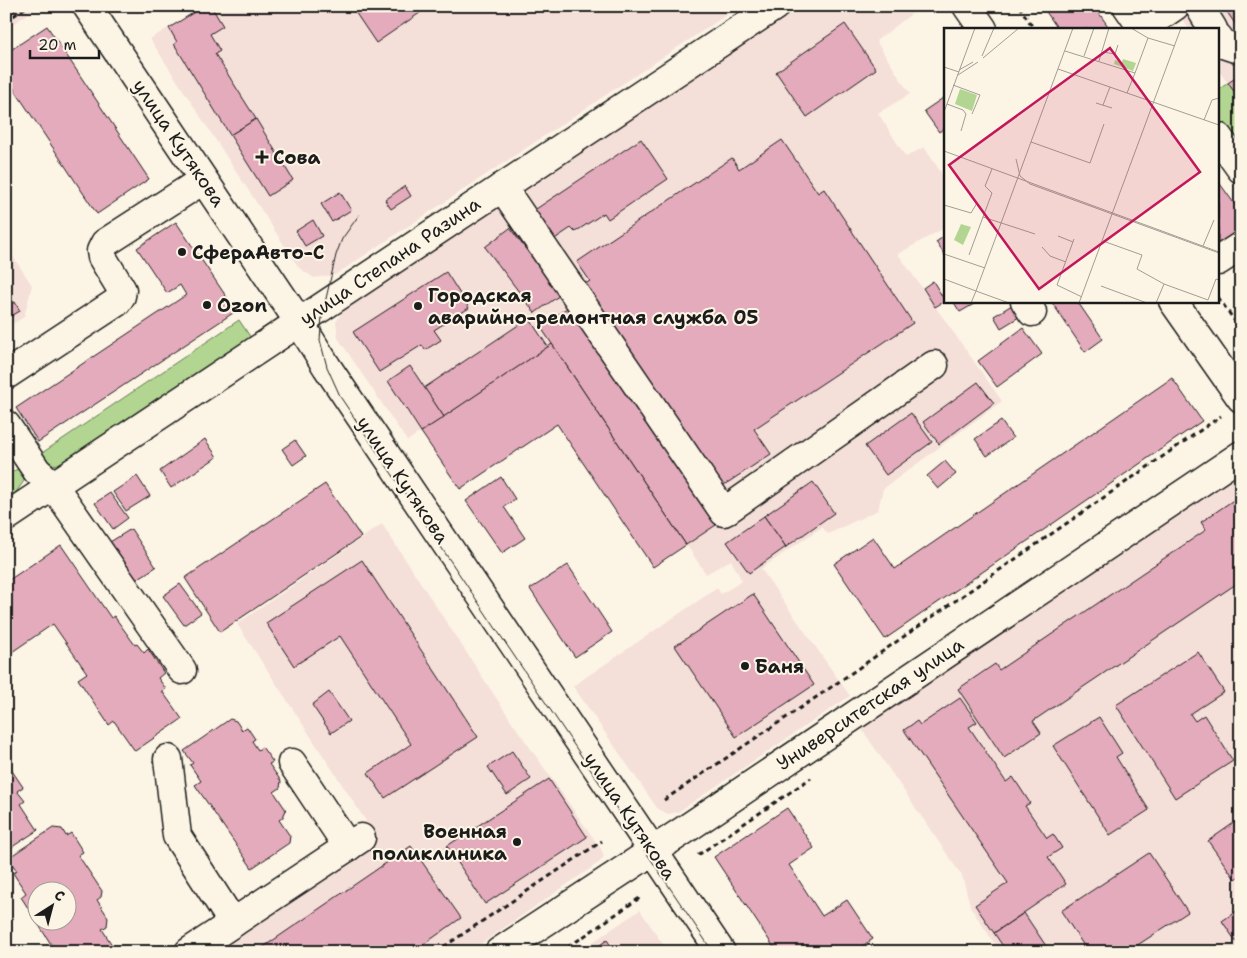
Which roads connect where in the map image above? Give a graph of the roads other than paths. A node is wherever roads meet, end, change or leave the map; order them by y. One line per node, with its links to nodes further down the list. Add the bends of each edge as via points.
1 (87, 6): 14 (street, улица Кутякова)
2 (775, 6): 15 (street, улица Степана Разина)
3 (967, 6): 7 (street)
4 (1127, 6): 8 (street)
5 (1175, 6): 8 (street)
6 (1199, 6): 9 (street)
7 (982, 28)
8 (1143, 28)
9 (1212, 28)
10 (1220, 40): 11 (street)
11 (1241, 50)
12 (1220, 140): 13 (street)
13 (1241, 169)
14 (204, 180): 19 (street, улица Кутякова); 21 (street, via 105,243 102,257 122,290 117,302)
15 (502, 187): 19 (street, улица Степана Разина); 20 (street, via 724,512)
16 (1241, 246): 17 (street)
17 (1220, 260)
18 (1174, 302): 22 (street)
19 (300, 322): 25 (street, улица Степана Разина); 30 (street, улица Кутякова, via 327,367)
20 (934, 365)
21 (6, 375)
22 (1241, 398)
23 (6, 425): 25 (street, via 37,471)
24 (1241, 455): 30 (street, Университетская улица)
25 (54, 485): 26 (street, улица Степана Разина); 27 (street)
26 (6, 517)
27 (182, 670)
28 (168, 759): 31 (street, via 176,836)
29 (292, 763): 31 (street, via 354,843)
30 (653, 850): 32 (street, Университетская улица); 34 (street, улица Кутякова)
31 (233, 923): 33 (street)
32 (501, 951)
33 (189, 952)
34 (722, 952)

